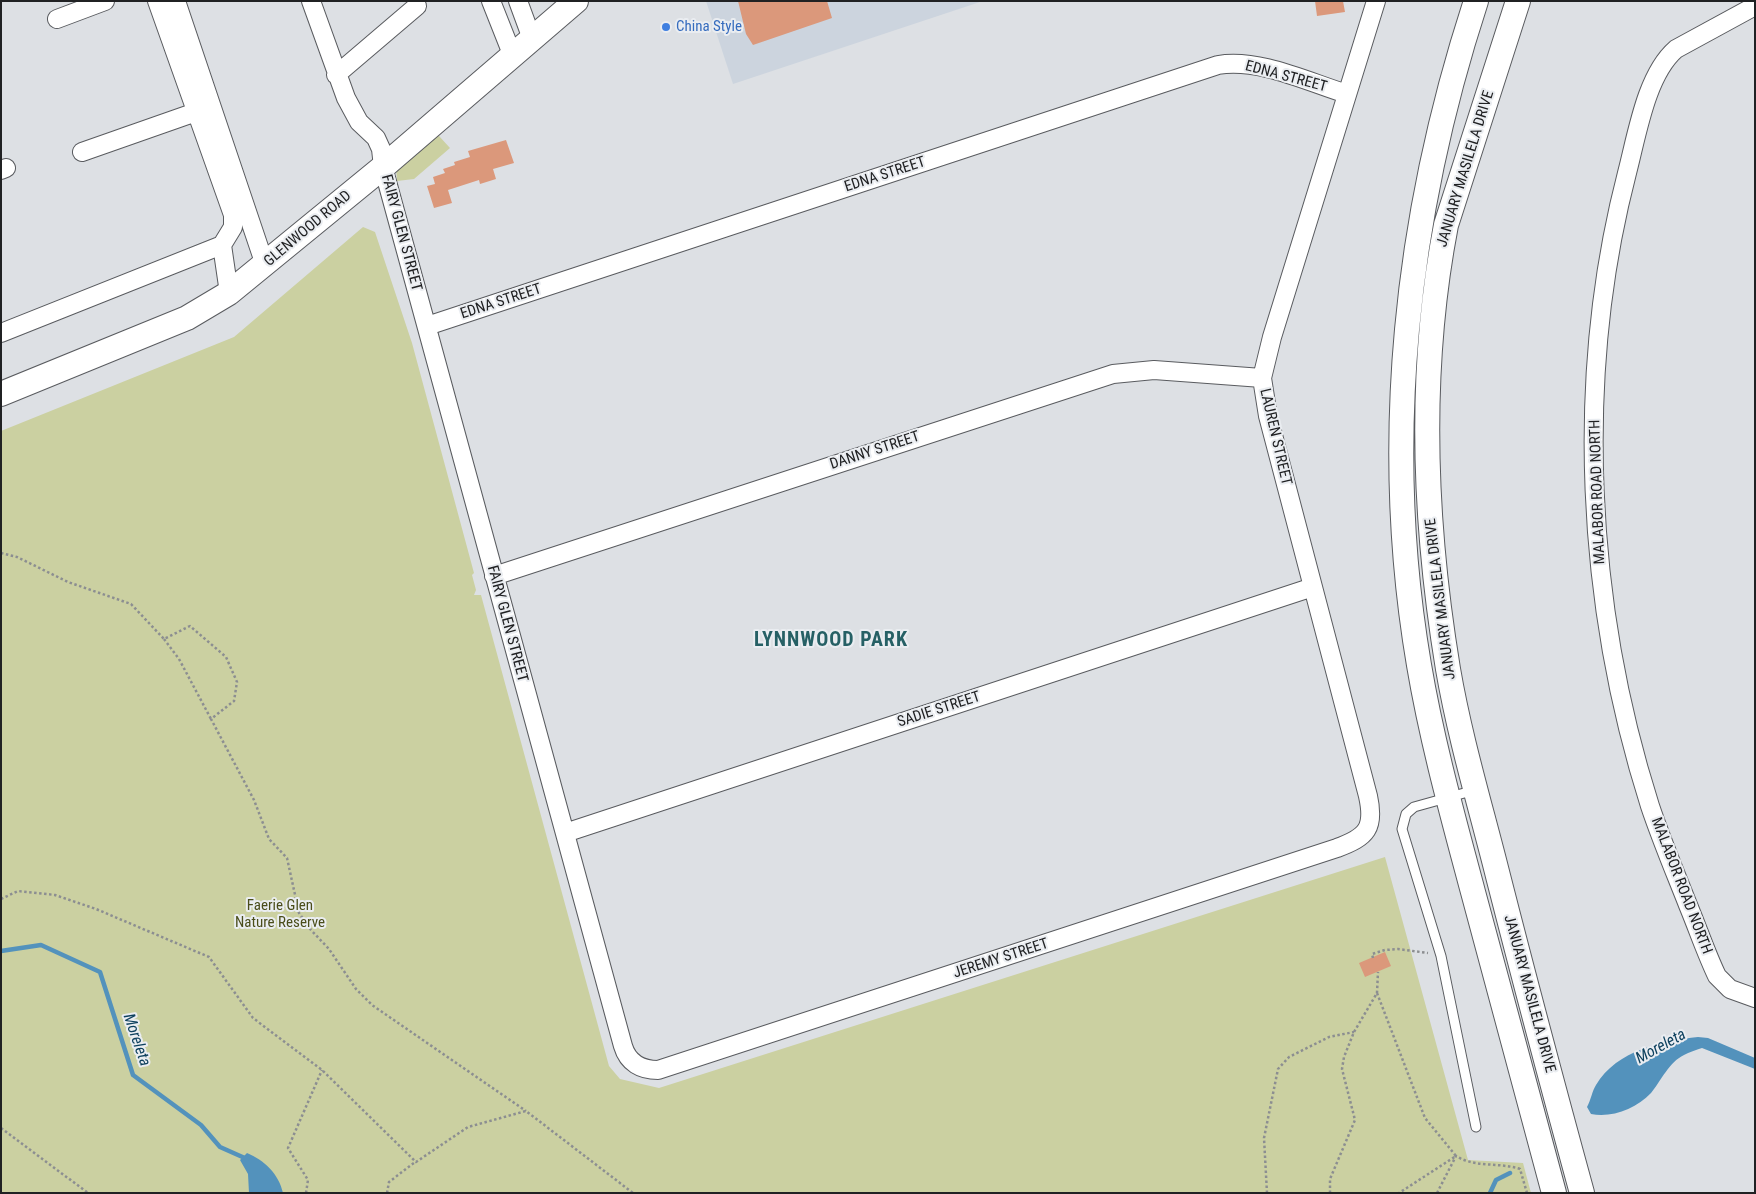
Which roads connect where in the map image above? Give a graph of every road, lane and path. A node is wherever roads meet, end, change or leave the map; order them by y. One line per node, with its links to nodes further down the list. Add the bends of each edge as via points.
1 (106, 1): 13 (street)
2 (157, 1): 18 (street)
3 (176, 1): 22 (street)
4 (491, 1): 15 (street)
5 (518, 1): 14 (street)
6 (576, 1): 14 (main road, GLENWOOD ROAD)
7 (1376, 1): 17 (street, LAUREN STREET)
8 (1476, 1): 34 (main road, JANUARY MASILELA DRIVE, via 1444,108 1424,196 1409,296 1402,391 1402,492 1410,601 1424,696)
9 (1518, 1): 33 (main road, JANUARY MASILELA DRIVE, via 1446,225 1430,347 1429,490 1439,606 1453,696)
10 (317, 4): 16 (street, FAIRY GLEN STREET)
11 (418, 6): 16 (street)
12 (1755, 6): 42 (street, MALABOR ROAD NORTH, via 1676,49 1655,78 1614,230 1601,326 1594,428 1598,536 1606,607 1628,724 1644,784 1717,976 1730,989)
13 (57, 19)
14 (532, 38): 15 (main road, GLENWOOD ROAD)
15 (512, 54): 20 (main road, GLENWOOD ROAD)
16 (336, 75): 20 (street, FAIRY GLEN STREET, via 359,122 376,138)
17 (1347, 94): 24 (street, EDNA STREET, via 1255,65 1218,65); 26 (street, LAUREN STREET)
18 (196, 112): 19 (street); 21 (street, via 233,215 233,227)
19 (82, 152)
20 (383, 167): 22 (main road, GLENWOOD ROAD); 24 (street, FAIRY GLEN STREET)
21 (222, 245): 23 (street); 25 (street)
22 (265, 264): 23 (main road, GLENWOOD ROAD)
23 (230, 293): 27 (main road, GLENWOOD ROAD, via 187,318)
24 (426, 326): 29 (street, FAIRY GLEN STREET)
25 (1, 334)
26 (1262, 378): 29 (street, DANNY STREET, via 1154,370 1113,374); 30 (street, LAUREN STREET, via 1268,416)
27 (2, 393)
28 (1, 552): 31 (path, via 68,582 132,604)
29 (494, 576): 35 (street, FAIRY GLEN STREET)
30 (1313, 587): 35 (street, SADIE STREET); 36 (street, LAUREN STREET, via 1370,806 1369,826 1364,835)
31 (164, 639): 32 (path, via 179,659); 32 (path, via 190,626 226,657 237,682 234,701)
32 (211, 719): 46 (path, via 254,800 269,839 287,858 299,913 356,989 417,1038)
33 (1475, 790): 34 (lane); 61 (main road, JANUARY MASILELA DRIVE)
34 (1448, 798): 38 (lane, via 1414,807 1406,814 1402,829); 60 (main road, JANUARY MASILELA DRIVE)
35 (564, 833): 45 (street, FAIRY GLEN STREET, via 623,1046 631,1061)
36 (1354, 842): 45 (street, JEREMY STREET, via 677,1065)
37 (1, 899): 44 (path, via 18,891 55,895 96,909 209,958 253,1018)
38 (1441, 956): 39 (path, via 1398,949 1372,954); 47 (lane)
39 (1373, 958)
40 (1378, 972): 41 (path)
41 (1377, 993): 43 (path); 49 (path, via 1424,1118)
42 (1755, 998)
43 (1354, 1032): 55 (path, via 1329,1037 1290,1057 1278,1069 1264,1138); 56 (path, via 1342,1069 1355,1120 1330,1179)
44 (322, 1070): 50 (path); 52 (path, via 288,1148 308,1180)
45 (647, 1070)
46 (526, 1111): 50 (path, via 468,1128); 54 (path)
47 (1476, 1127)
48 (1, 1128): 51 (path)
49 (1456, 1156): 57 (path); 58 (path); 59 (path, via 1466,1162 1520,1169)
50 (416, 1162): 53 (path, via 389,1182)
51 (88, 1193)
52 (306, 1193)
53 (387, 1193)
54 (633, 1193)
55 (1268, 1193)
56 (1330, 1193)
57 (1399, 1193)
58 (1437, 1193)
59 (1527, 1193)
60 (1554, 1193)
61 (1582, 1193)

